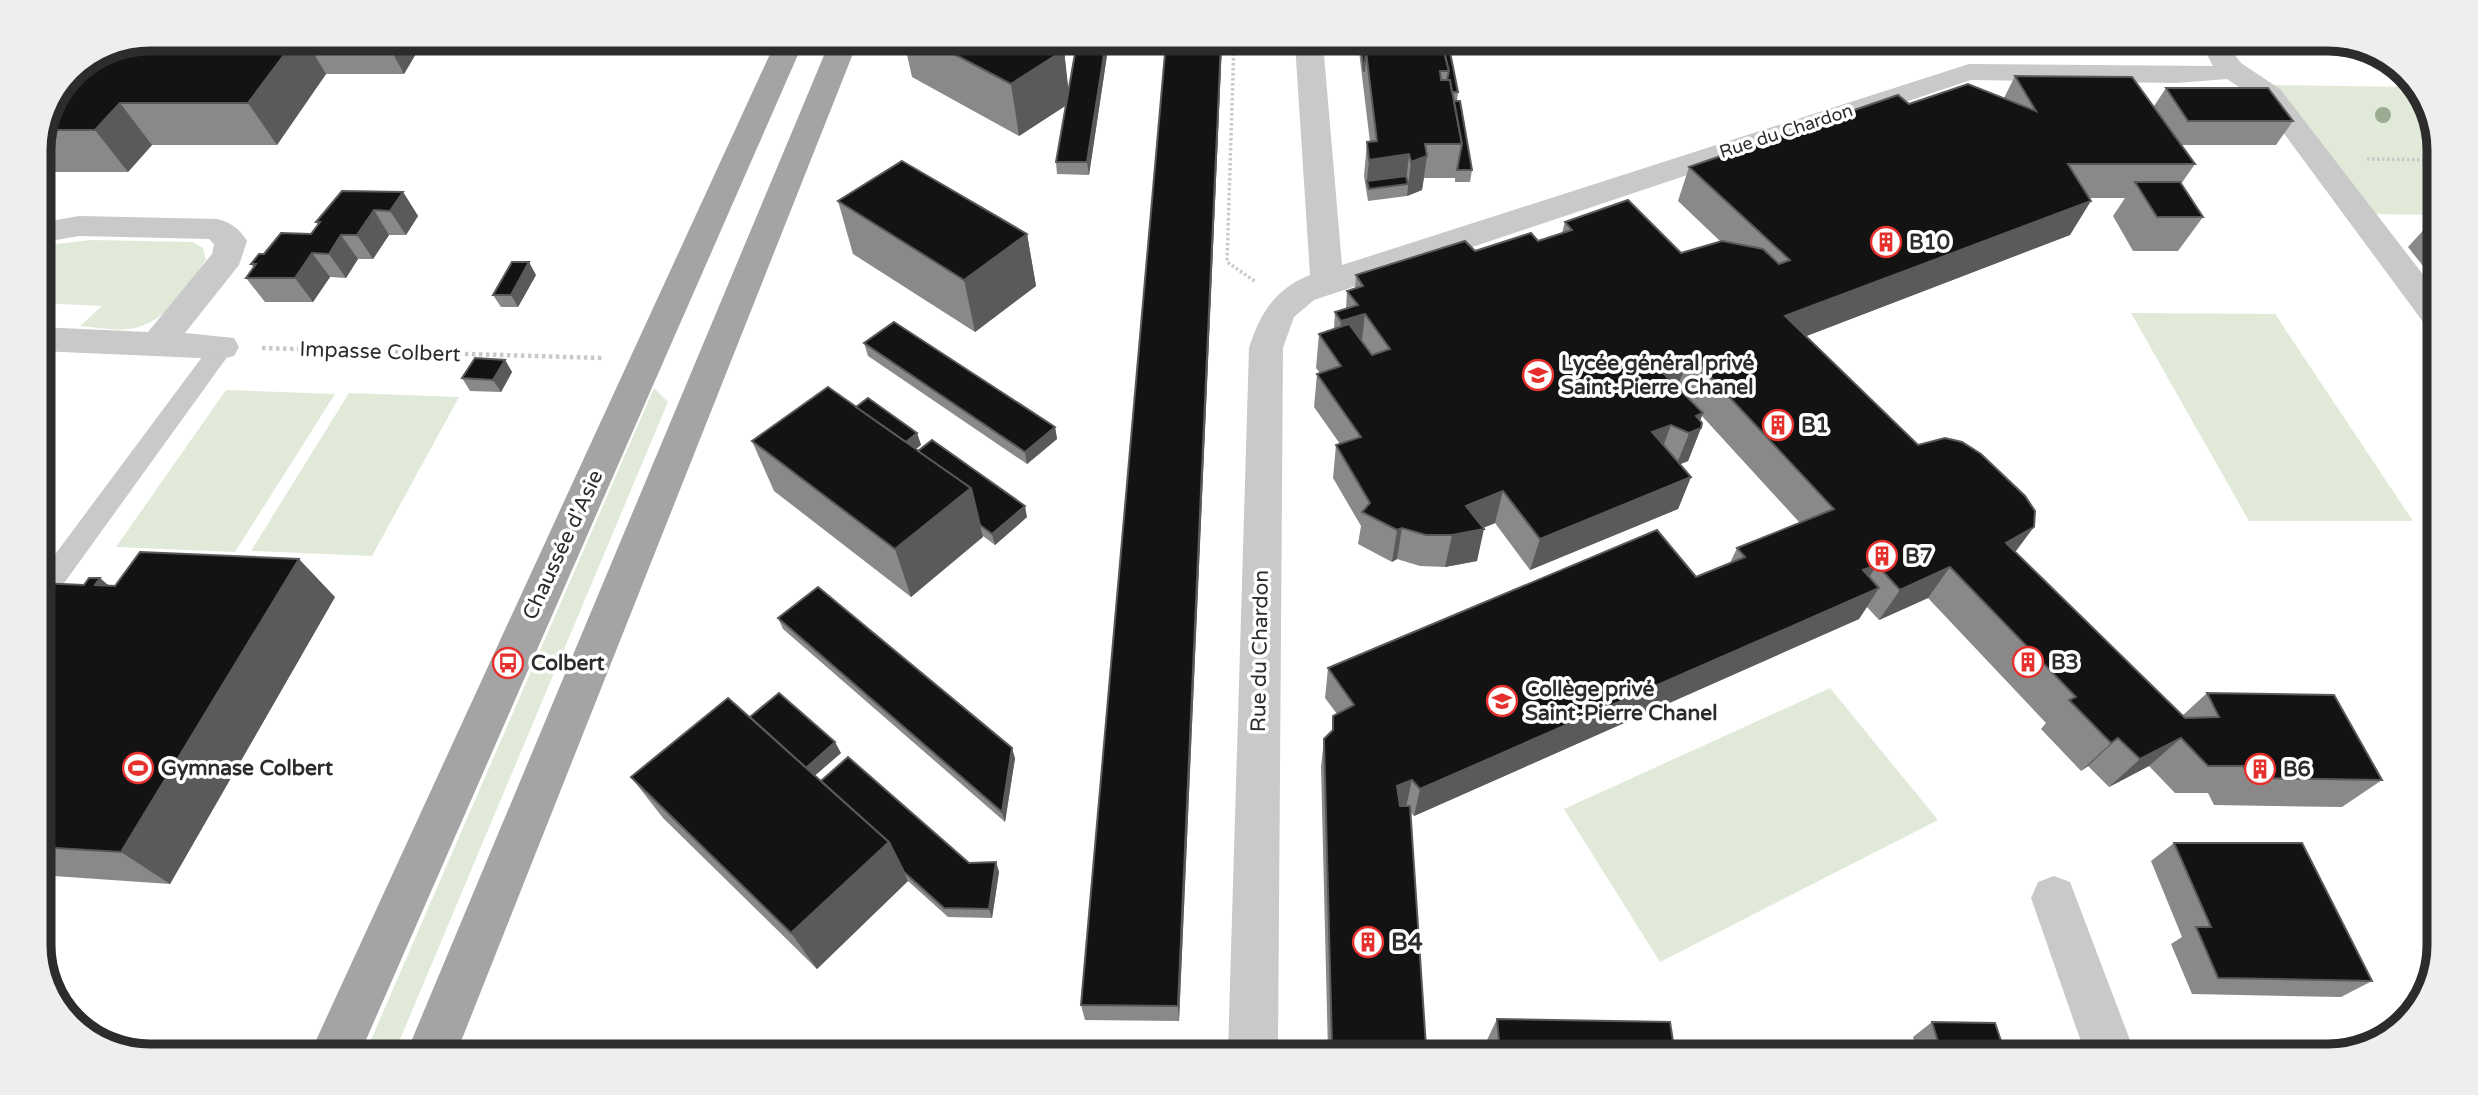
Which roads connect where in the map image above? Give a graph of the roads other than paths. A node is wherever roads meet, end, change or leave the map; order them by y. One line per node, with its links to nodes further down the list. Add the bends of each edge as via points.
1 (786, 51): 13 (main road, Chaussée d'Asie)
2 (840, 51): 14 (main road)
3 (1310, 51): 6 (street)
4 (2223, 58): 6 (street, Rue du Chardon, via 2215,74 1969,72); 7 (street, via 2270,95)
5 (51, 231): 9 (street, via 79,226 216,229 231,241 228,257)
6 (1327, 281): 15 (street, Rue du Chardon, via 1285,302 1266,348)
7 (2427, 303)
8 (51, 340): 9 (street)
9 (157, 344): 10 (street)
10 (222, 347): 11 (lane)
11 (51, 580)
12 (2054, 898): 16 (street)
13 (339, 1044)
14 (435, 1044)
15 (1253, 1044)
16 (2107, 1044)

